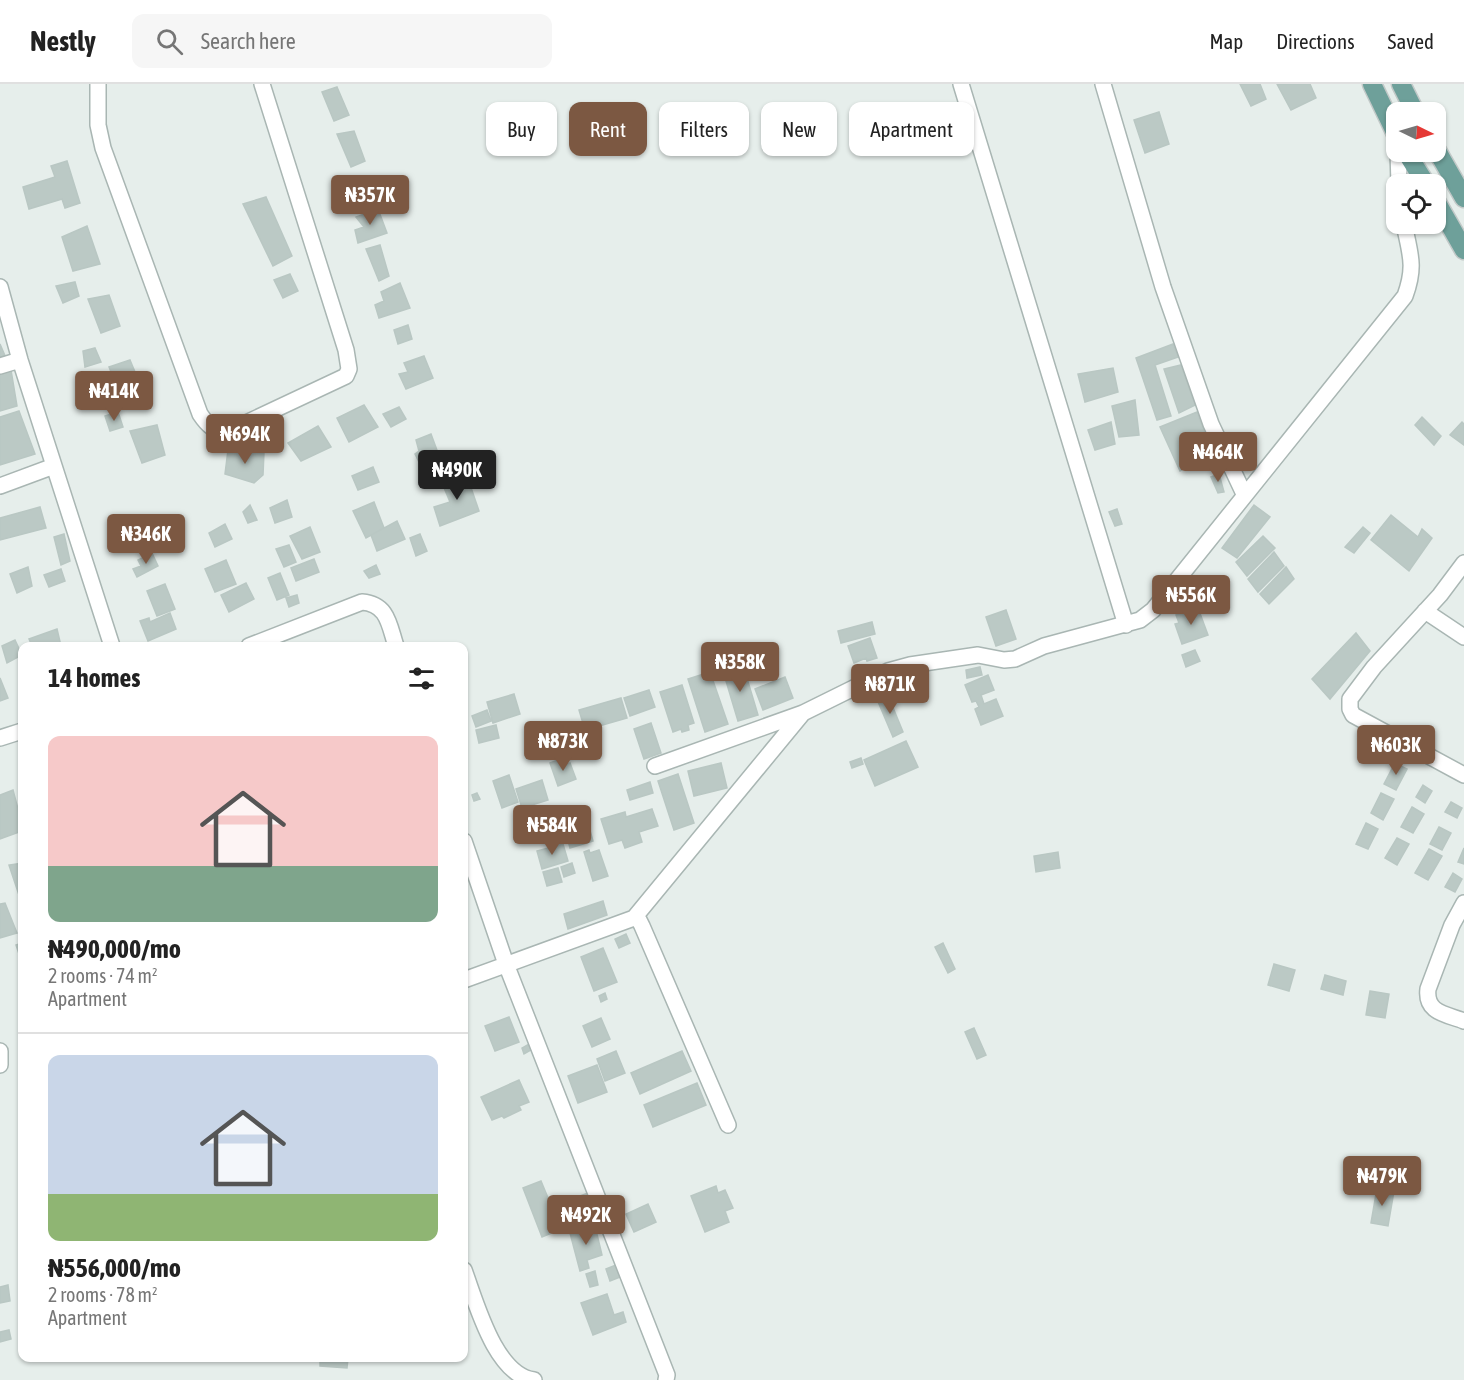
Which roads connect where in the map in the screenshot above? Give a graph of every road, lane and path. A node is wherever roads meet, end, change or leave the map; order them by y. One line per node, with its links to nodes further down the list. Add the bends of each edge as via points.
1 (98, 84): 2 (street, via 98,125 103,148 200,414 207,426 227,432 346,376 349,369)
2 (262, 84)
3 (961, 84): 22 (street)
4 (1103, 84): 19 (street, via 1162,287 1211,424)
5 (1372, 84): 8 (main road)
6 (1401, 84): 7 (main road)
7 (1410, 102)
8 (1386, 113)
9 (1443, 162): 10 (main road)
10 (1464, 198)
11 (1446, 218): 13 (main road)
12 (1406, 234): 19 (street, via 1413,263 1405,296)
13 (1464, 250)
14 (0, 287): 15 (street)
15 (20, 360): 16 (street); 17 (street)
16 (0, 366)
17 (54, 466): 18 (street); 24 (street)
18 (0, 486)
19 (1244, 495): 22 (street, via 1153,610)
20 (1464, 562): 21 (street)
21 (1425, 611): 23 (street); 31 (street, via 1350,699 1350,708 1353,715)
22 (1126, 625): 27 (street, via 1044,646 1015,659 978,656 910,665 888,671)
23 (1464, 637)
24 (111, 642)
25 (259, 642): 26 (street, via 362,602 374,603 384,611)
26 (395, 642)
27 (803, 713): 30 (street); 34 (street)
28 (18, 731): 29 (street)
29 (0, 738)
30 (655, 766)
31 (1464, 775)
32 (468, 854): 35 (street)
33 (1464, 903): 37 (street, via 1452,925 1427,999 1433,1009)
34 (634, 918): 35 (street); 40 (street, via 642,926)
35 (506, 964): 36 (street); 43 (street)
36 (468, 978)
37 (1464, 1021)
38 (0, 1051): 39 (street)
39 (0, 1065)
40 (728, 1125)
41 (468, 1280): 42 (street, via 496,1351 509,1367)
42 (534, 1380)
43 (666, 1380)

